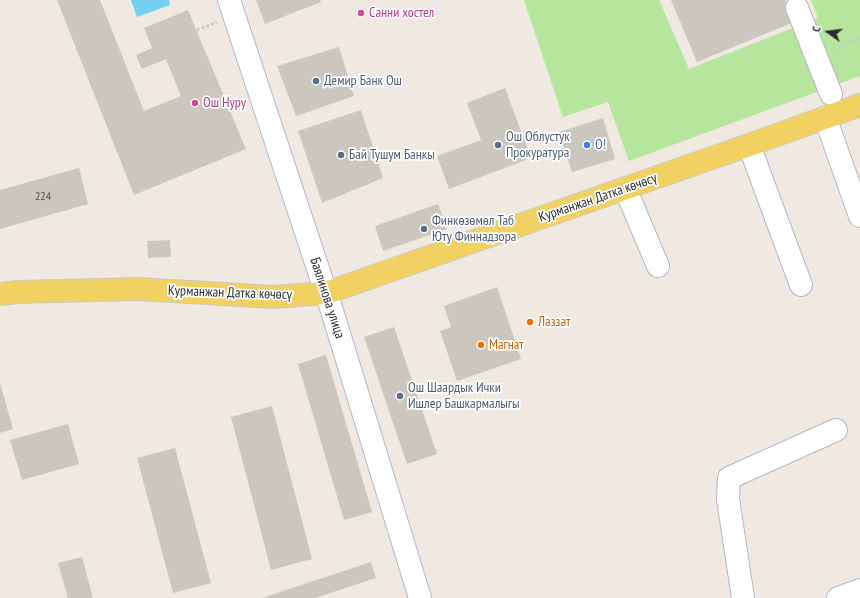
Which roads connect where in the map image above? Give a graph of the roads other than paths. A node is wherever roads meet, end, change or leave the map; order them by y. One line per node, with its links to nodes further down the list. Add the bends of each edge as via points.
1 (229, 0): 11 (street, Баялинова улица)
2 (797, 8): 3 (street)
3 (831, 94)
4 (860, 105): 5 (main road, Курманжан Датка көчөсү)
5 (825, 117): 6 (main road, Курманжан Датка көчөсү); 8 (street)
6 (749, 145): 7 (main road, Курманжан Датка көчөсү); 10 (street)
7 (624, 188): 9 (street); 11 (main road, Курманжан Датка көчөсү)
8 (860, 216)
9 (658, 266)
10 (801, 285)
11 (326, 293): 12 (main road, Курманжан Датка көчөсү, via 273,297 139,289); 15 (street, Баялинова улица)
12 (0, 294)
13 (836, 430): 16 (street, via 729,478 728,499)
14 (860, 590): 17 (street)
15 (420, 598)
16 (743, 598)
17 (838, 598)

